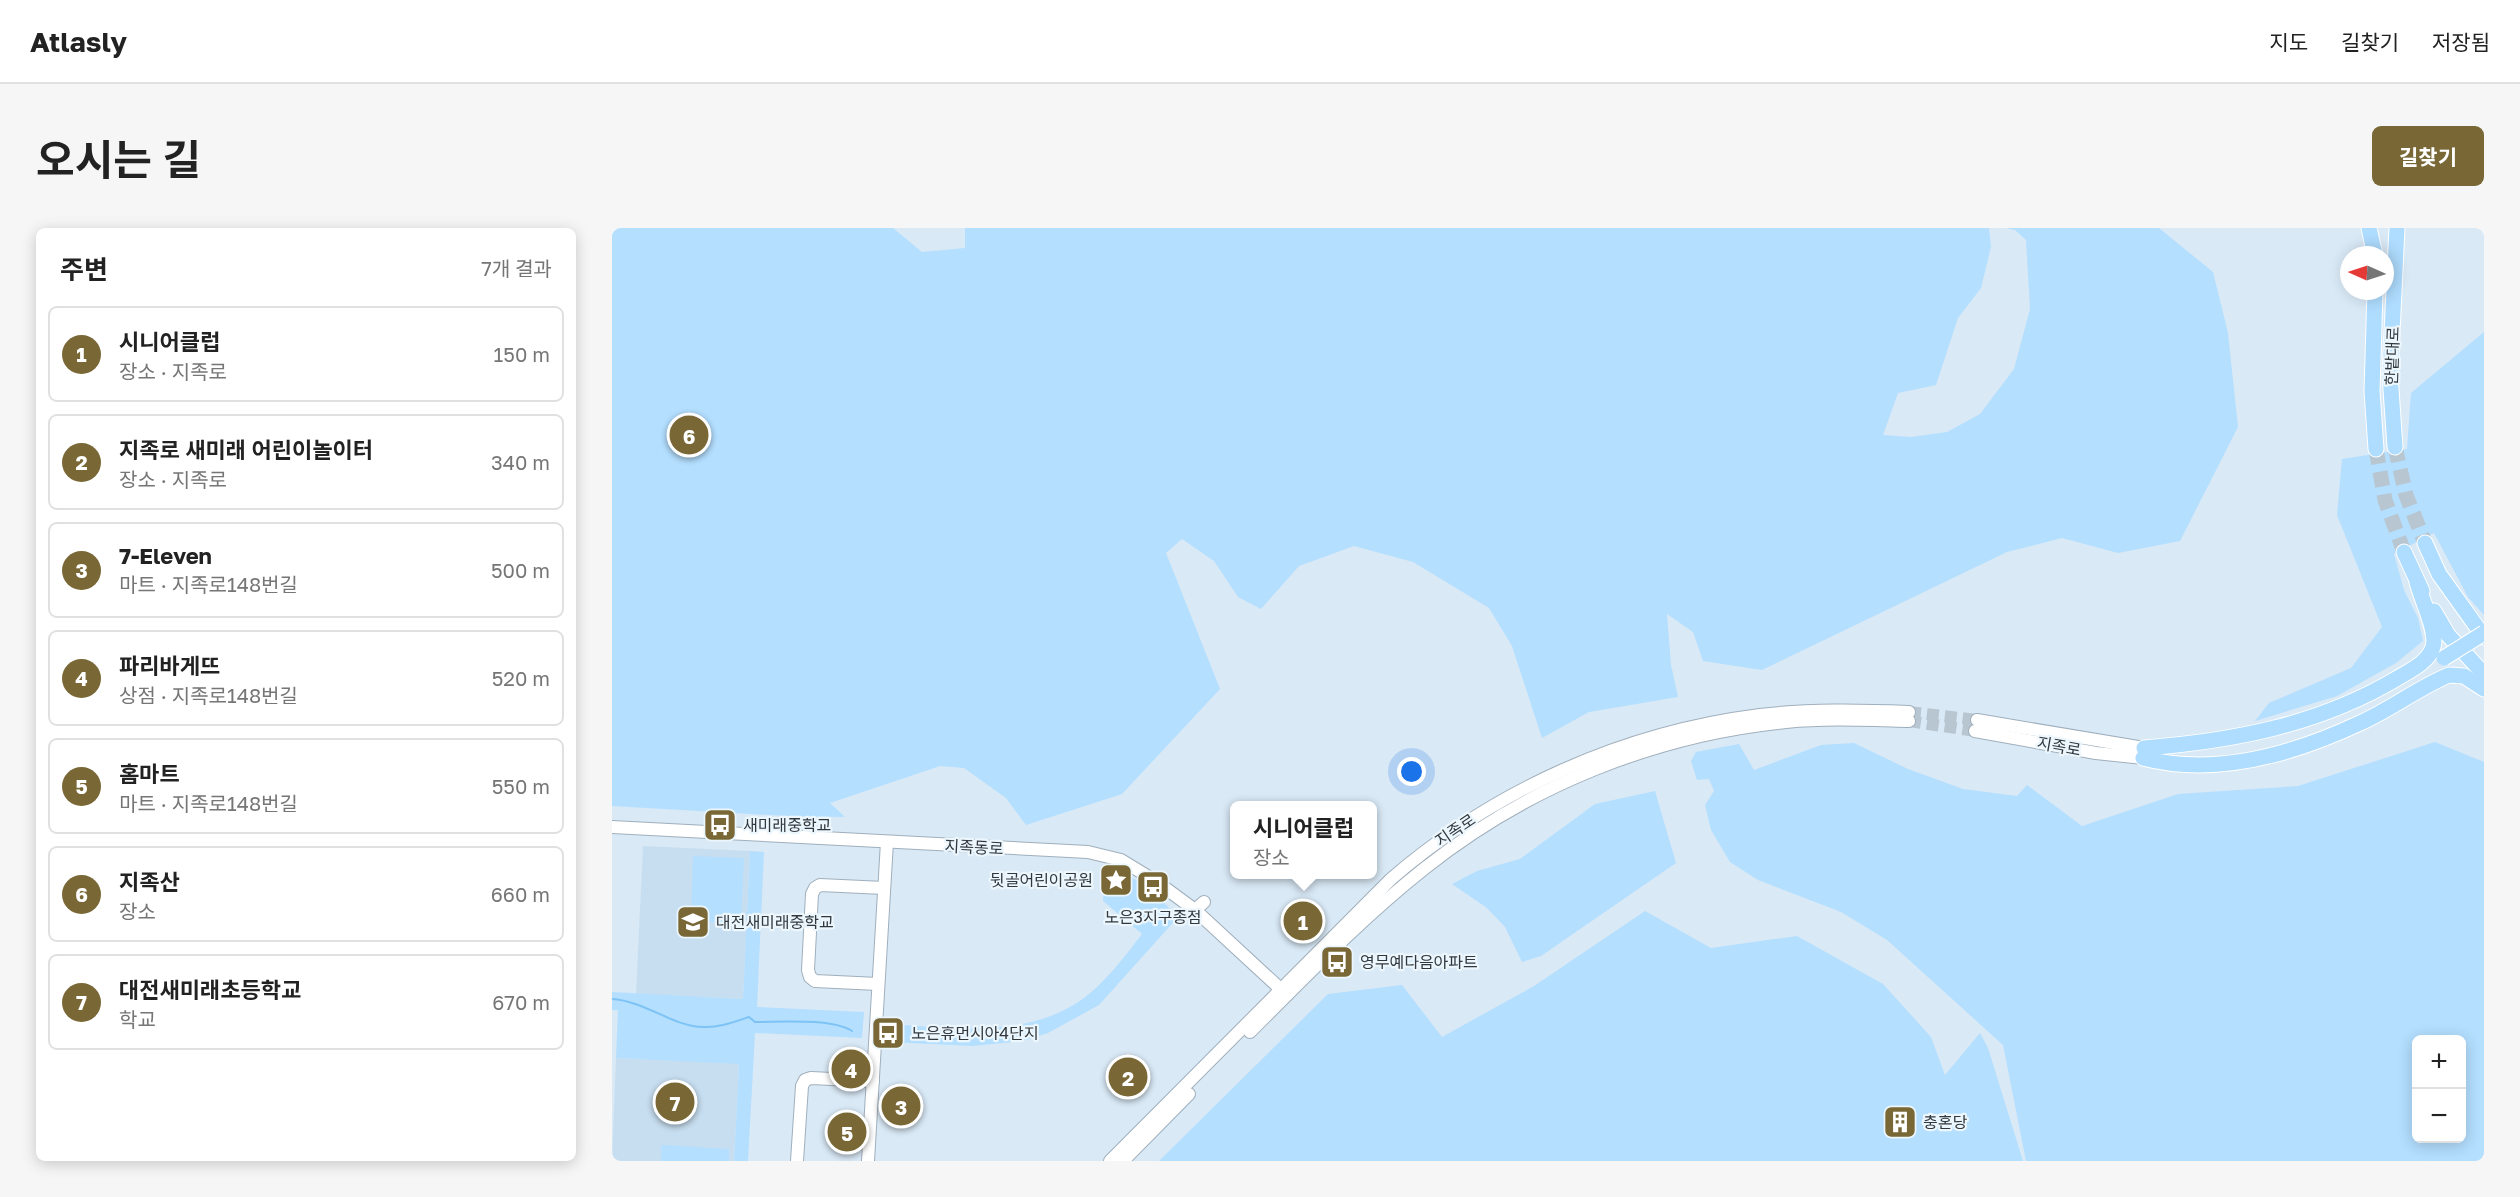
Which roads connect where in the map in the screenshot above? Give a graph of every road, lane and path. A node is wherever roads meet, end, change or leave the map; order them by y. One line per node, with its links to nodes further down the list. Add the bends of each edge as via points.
1 (2369, 228): 5 (main road)
2 (2378, 228): 6 (main road)
3 (2397, 228): 7 (main road, 한밭대로)
4 (2405, 228): 7 (main road)
5 (2373, 246)
6 (2376, 246)
7 (2395, 262): 9 (main road, 한밭대로, via 2390,375)
8 (2375, 300): 10 (main road, 한밭대로, via 2372,391)
9 (2395, 447)
10 (2376, 449)
11 (2425, 543): 14 (main road, via 2439,574)
12 (2404, 552): 13 (main road)
13 (2417, 582): 15 (main road, via 2448,636); 19 (main road, via 2434,644 2430,656 2416,667 2339,709 2290,725)
14 (2484, 637): 19 (main road, bridge, via 2341,716 2232,748)
15 (2484, 674)
16 (2484, 688): 19 (main road, via 2464,676 2449,675 2321,740 2228,764 2190,766)
17 (1909, 717): 24 (street, 지족로, via 1827,710 1731,719 1647,739 1564,770 1472,818 1420,854 1352,917)
18 (1976, 725): 19 (street, 지족로, via 2096,753)
19 (2144, 753)
20 (612, 827): 21 (street, 지족동로)
21 (887, 842): 22 (street); 24 (street, 지족동로, via 1088,852 1121,860 1200,906)
22 (884, 888): 23 (street); 23 (street, via 820,885 812,894 810,977 815,981)
23 (878, 984): 25 (street)
24 (1284, 992): 28 (street, 지족로); 29 (street, 지족로)
25 (873, 1081): 26 (street, via 805,1080); 27 (street)
26 (797, 1161)
27 (868, 1161)
28 (1110, 1161)
29 (1123, 1161)

